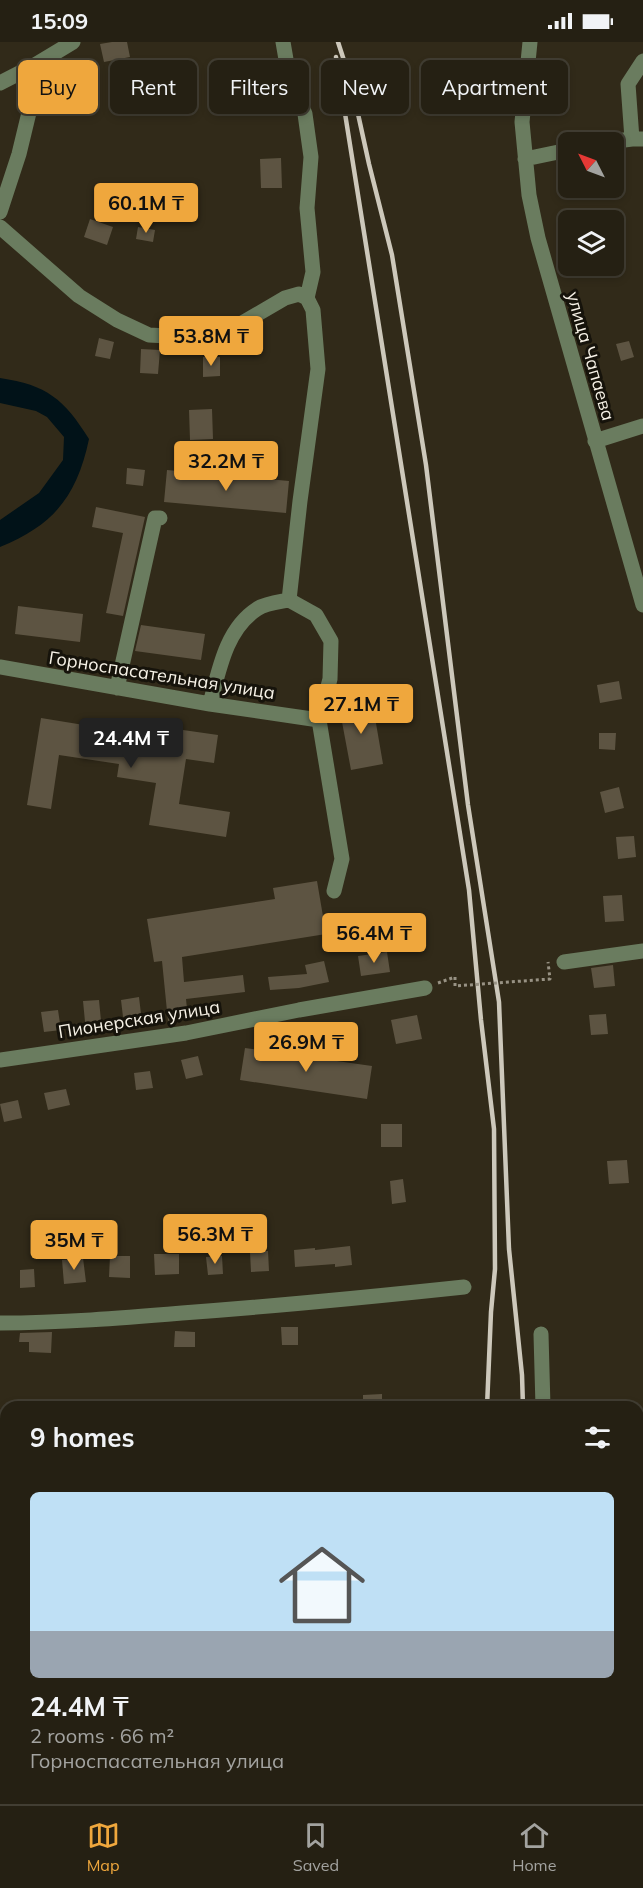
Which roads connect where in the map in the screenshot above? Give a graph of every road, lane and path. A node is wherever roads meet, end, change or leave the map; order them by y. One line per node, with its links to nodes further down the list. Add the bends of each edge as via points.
1 (73, 42): 4 (street)
2 (283, 42): 14 (street, via 288,71 305,114 311,157 307,208 313,272)
3 (530, 42): 11 (street, улица Чапаева, via 522,122)
4 (43, 60)
5 (643, 61): 9 (street, via 628,84)
6 (18, 74): 7 (street)
7 (0, 83)
8 (29, 114): 12 (street)
9 (637, 139)
10 (558, 152): 11 (street)
11 (525, 159): 16 (street, улица Чапаева, via 538,238)
12 (0, 212)
13 (0, 227): 14 (street, via 79,296 149,335 215,335 285,298 299,294)
14 (307, 298): 18 (street, via 313,310 318,369)
15 (643, 426): 16 (street)
16 (595, 441): 19 (street, улица Чапаева)
17 (160, 518): 21 (street, via 155,518)
18 (289, 600): 22 (street, via 259,607 239,624 221,659); 23 (street, via 316,615 331,641 330,679)
19 (643, 605)
20 (0, 667): 21 (street, Горноспасательная улица)
21 (117, 688): 22 (street, Горноспасательная улица)
22 (210, 704): 23 (street, Горноспасательная улица)
23 (319, 720): 24 (street, via 342,859)
24 (334, 891)
25 (643, 951): 26 (street)
26 (556, 962): 27 (path, bridge, via 550,979 455,986)
27 (454, 977)
28 (425, 988): 29 (street, Пионерская улица, via 186,1033)
29 (0, 1060)
30 (464, 1287): 31 (street, via 318,1303)
31 (0, 1323)
32 (541, 1334): 33 (street)
33 (543, 1401)

